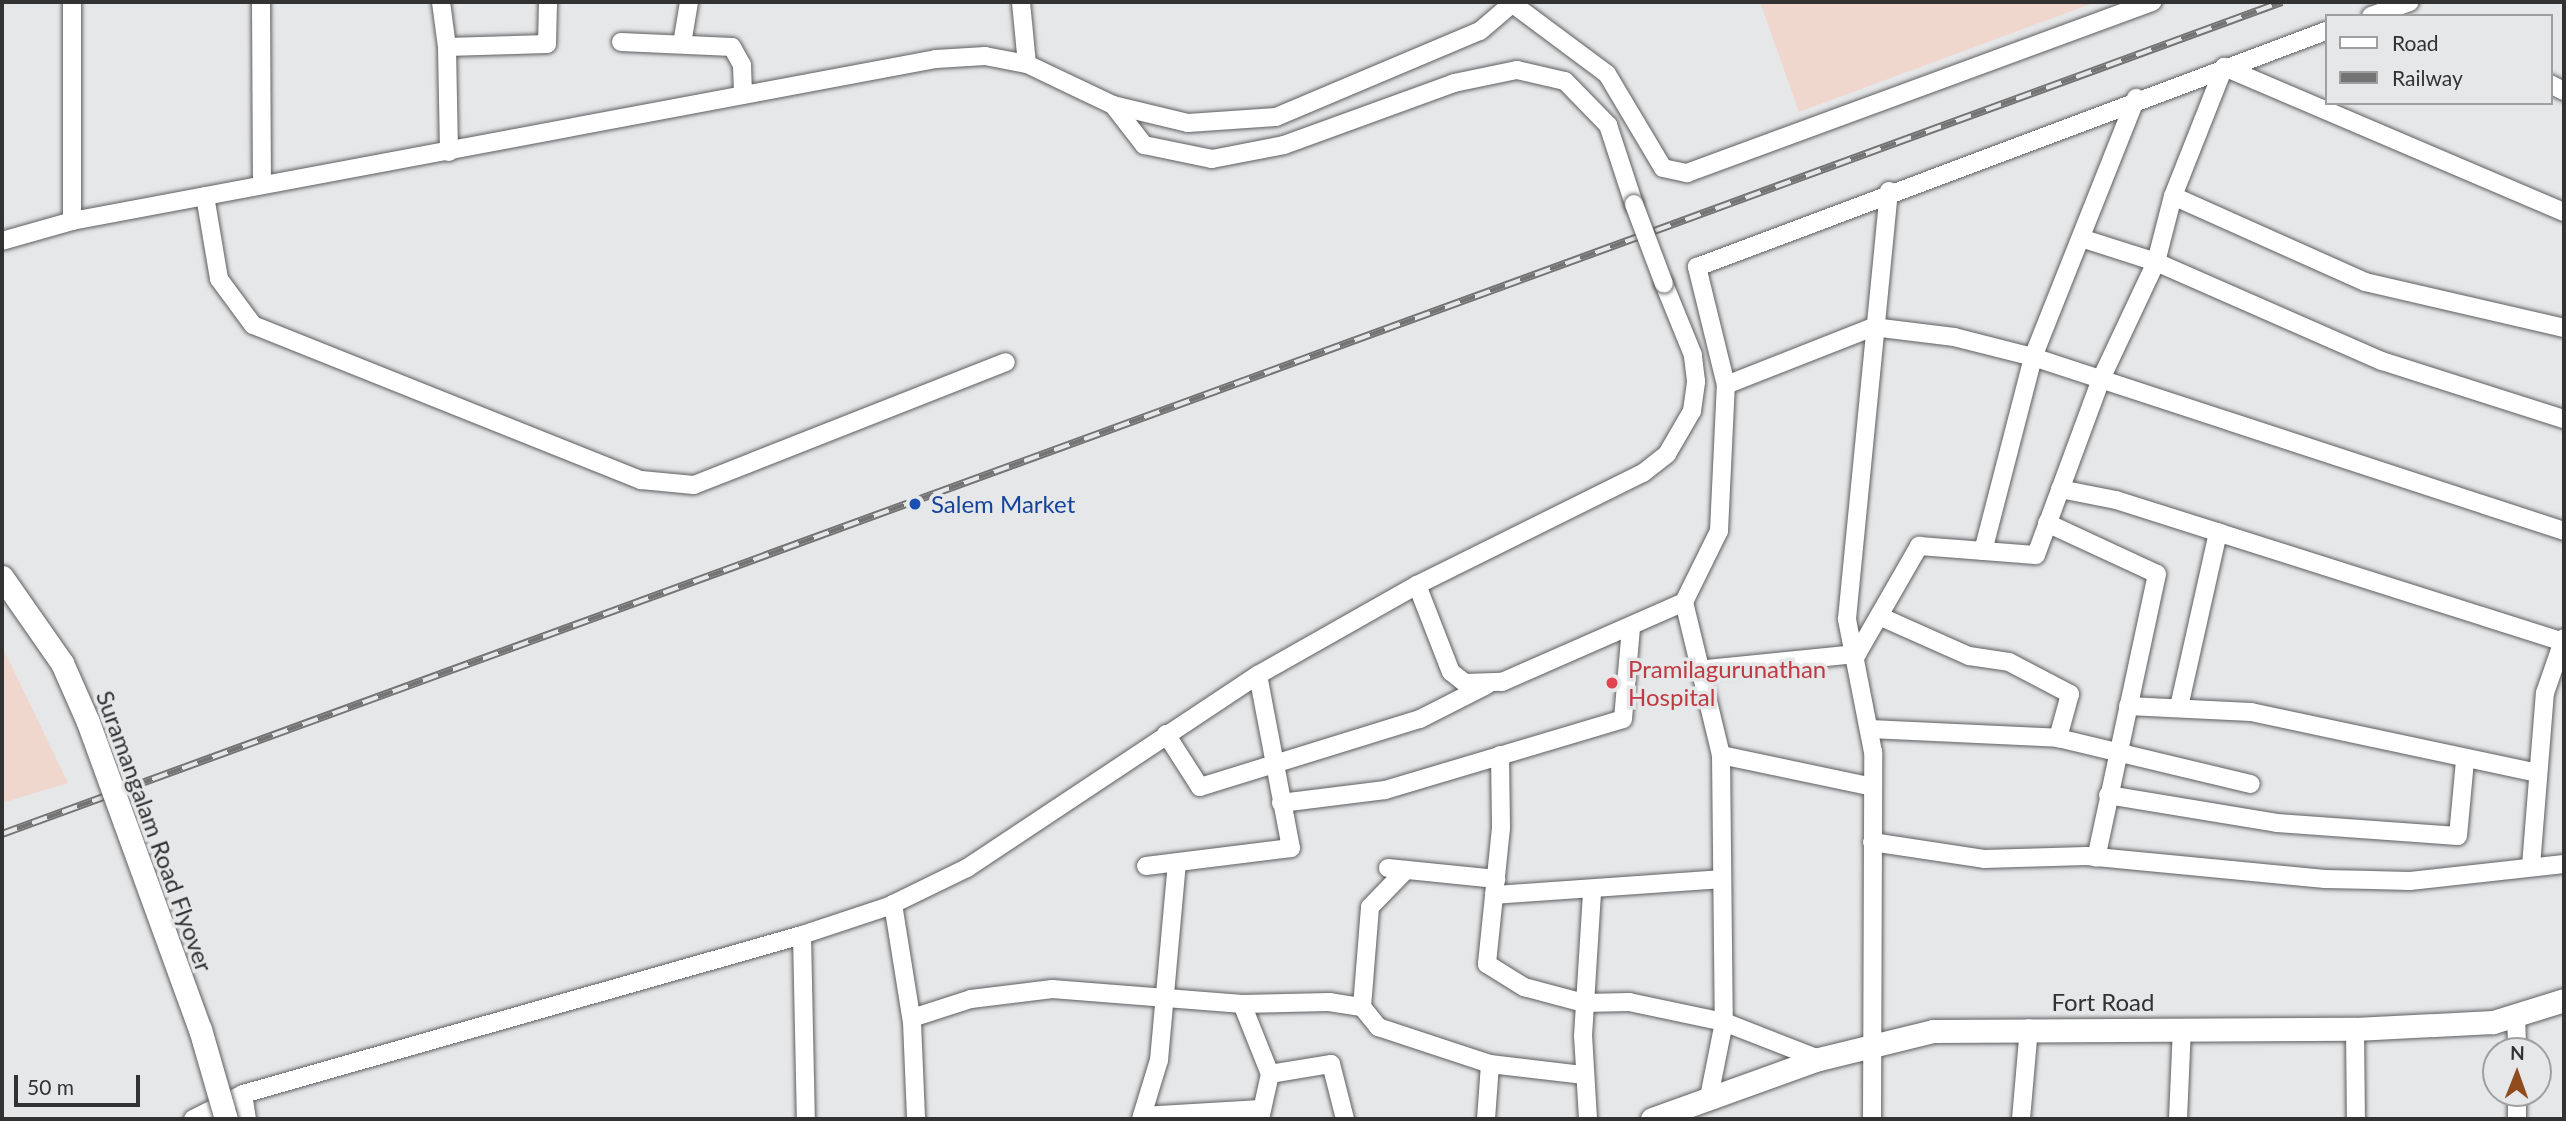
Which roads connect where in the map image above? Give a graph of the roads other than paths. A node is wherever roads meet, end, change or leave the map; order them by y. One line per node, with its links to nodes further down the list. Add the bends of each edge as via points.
1 (72, 2): 26 (street)
2 (261, 2): 21 (street)
3 (441, 2): 14 (street)
4 (548, 2): 14 (street, via 547,44)
5 (689, 2): 13 (street)
6 (1021, 2): 15 (street)
7 (2152, 2): 9 (street, via 1688,173 1663,168 1607,74)
8 (2410, 2): 10 (street)
9 (1513, 3): 19 (street, via 1480,31 1276,117 1188,123)
10 (2400, 12)
11 (2324, 32): 16 (street)
12 (621, 43): 13 (street)
13 (682, 44): 17 (street, via 732,47 742,65)
14 (447, 47): 20 (street)
15 (1027, 64): 17 (street, via 985,56 936,59); 19 (street)
16 (2224, 67): 18 (street); 24 (street); 25 (street)
17 (743, 95): 20 (street)
18 (2136, 98): 22 (street); 27 (street)
19 (1113, 106): 43 (street, bridge, via 1144,145 1212,159 1284,145 1454,83 1517,70 1565,81 1608,125 1693,355 1692,411 1667,454 1643,473)
20 (449, 152): 21 (street)
21 (262, 184): 23 (street)
22 (1889, 191): 30 (street); 35 (street, via 1698,267)
23 (205, 196): 26 (street); 33 (street, via 219,279 253,325 641,480 694,485)
24 (2173, 196): 29 (street); 31 (street, via 2365,282)
25 (2564, 212)
26 (72, 221): 28 (street)
27 (2084, 239): 29 (street); 32 (street)
28 (2, 241)
29 (2156, 262): 34 (street); 36 (street, via 2382,361)
30 (1872, 327): 32 (street, via 1954,337); 35 (street); 49 (street, via 1864,488 1847,620)
31 (2564, 328)
32 (2034, 357): 34 (street); 41 (street)
33 (1006, 362)
34 (2101, 379): 37 (street); 39 (street)
35 (1726, 385): 45 (street, via 1718,531)
36 (2564, 419)
37 (2060, 489): 38 (street); 40 (street)
38 (2047, 523): 41 (street, via 2036,555); 53 (street, via 2157,574)
39 (2564, 531)
40 (2218, 532): 48 (street); 54 (street)
41 (1983, 551): 46 (street, via 1919,546)
42 (2, 578): 102 (main road, Suramangalam Road Flyover, bridge, via 61,663 88,722 200,1029)
43 (1417, 585): 51 (street); 52 (street, via 1451,672 1465,683)
44 (2, 600): 101 (main road, Suramangalam Road Flyover, via 49,669 75,727 186,1031)
45 (1684, 602): 47 (street); 50 (street)
46 (1879, 615): 49 (street); 57 (street, via 1969,656 2009,662 2070,694)
47 (1631, 628): 52 (street); 59 (street, via 1623,719)
48 (2564, 640): 63 (street, via 2545,692)
49 (1857, 654): 50 (street); 55 (street)
50 (1696, 670): 60 (street)
51 (1258, 675): 56 (street); 62 (street)
52 (1490, 684): 62 (street, via 1420,719)
53 (2128, 706): 54 (street); 58 (street)
54 (2179, 708): 61 (street, via 2251,712)
55 (1870, 729): 57 (street); 65 (street)
56 (1166, 734): 62 (street, via 1200,787); 77 (street, via 967,868)
57 (2058, 738): 58 (street)
58 (2118, 750): 64 (street); 66 (street)
59 (1500, 755): 67 (street, via 1385,790); 75 (street)
60 (1721, 755): 65 (street); 74 (street)
61 (2465, 761): 63 (street); 66 (street, via 2458,836 2265,822)
62 (1272, 764): 67 (street)
63 (2534, 772): 73 (street)
64 (2251, 784)
65 (1873, 787): 68 (street)
66 (2108, 794): 69 (street)
67 (1280, 803): 70 (street, via 1291,848)
68 (1872, 842): 69 (street, via 1984,859); 91 (street)
69 (2096, 858): 73 (street, via 2325,879 2410,881)
70 (1177, 863): 72 (street); 79 (street)
71 (2564, 864): 73 (street)
72 (1146, 866)
73 (2530, 866)
74 (1721, 879): 76 (street); 86 (street)
75 (1495, 887): 76 (street); 81 (street, via 1487,964 1524,987); 83 (street, via 1397,869 1370,907)
76 (1592, 892): 81 (street)
77 (893, 904): 78 (street); 85 (street)
78 (802, 935): 96 (street); 104 (street)
79 (1167, 999): 82 (street); 85 (street, via 1052,989 971,999); 99 (street, via 1159,1060)
80 (2564, 1000): 84 (main road, Fort Road)
81 (1584, 1003): 86 (street, via 1629,1002); 95 (street)
82 (1242, 1004): 83 (street); 94 (street)
83 (1362, 1007): 93 (street, via 1378,1027)
84 (2516, 1015): 89 (main road, Fort Road, via 2493,1022); 90 (street)
85 (912, 1018): 105 (street)
86 (1724, 1022): 92 (street); 97 (street)
87 (2029, 1028): 88 (main road, Fort Road); 91 (main road, Fort Road, via 1933,1031); 111 (street)
88 (2182, 1028): 89 (main road, Fort Road); 112 (street)
89 (2356, 1030): 113 (street)
90 (2516, 1037)
91 (1875, 1043): 92 (main road, Fort Road); 110 (street)
92 (1819, 1059): 97 (main road, Fort Road)
93 (1490, 1064): 95 (street); 107 (street)
94 (1270, 1074): 98 (street); 106 (street, via 1331,1064)
95 (1584, 1075): 108 (street)
96 (243, 1094): 100 (street); 103 (street)
97 (1709, 1097): 109 (main road, Fort Road)
98 (1261, 1114): 99 (street)
99 (1141, 1118)
100 (193, 1119)
101 (212, 1119)
102 (226, 1119)
103 (247, 1119)
104 (806, 1119)
105 (916, 1119)
106 (1345, 1119)
107 (1486, 1119)
108 (1588, 1119)
109 (1652, 1119)
110 (1872, 1119)
111 (2021, 1119)
112 (2178, 1119)
113 (2356, 1119)

